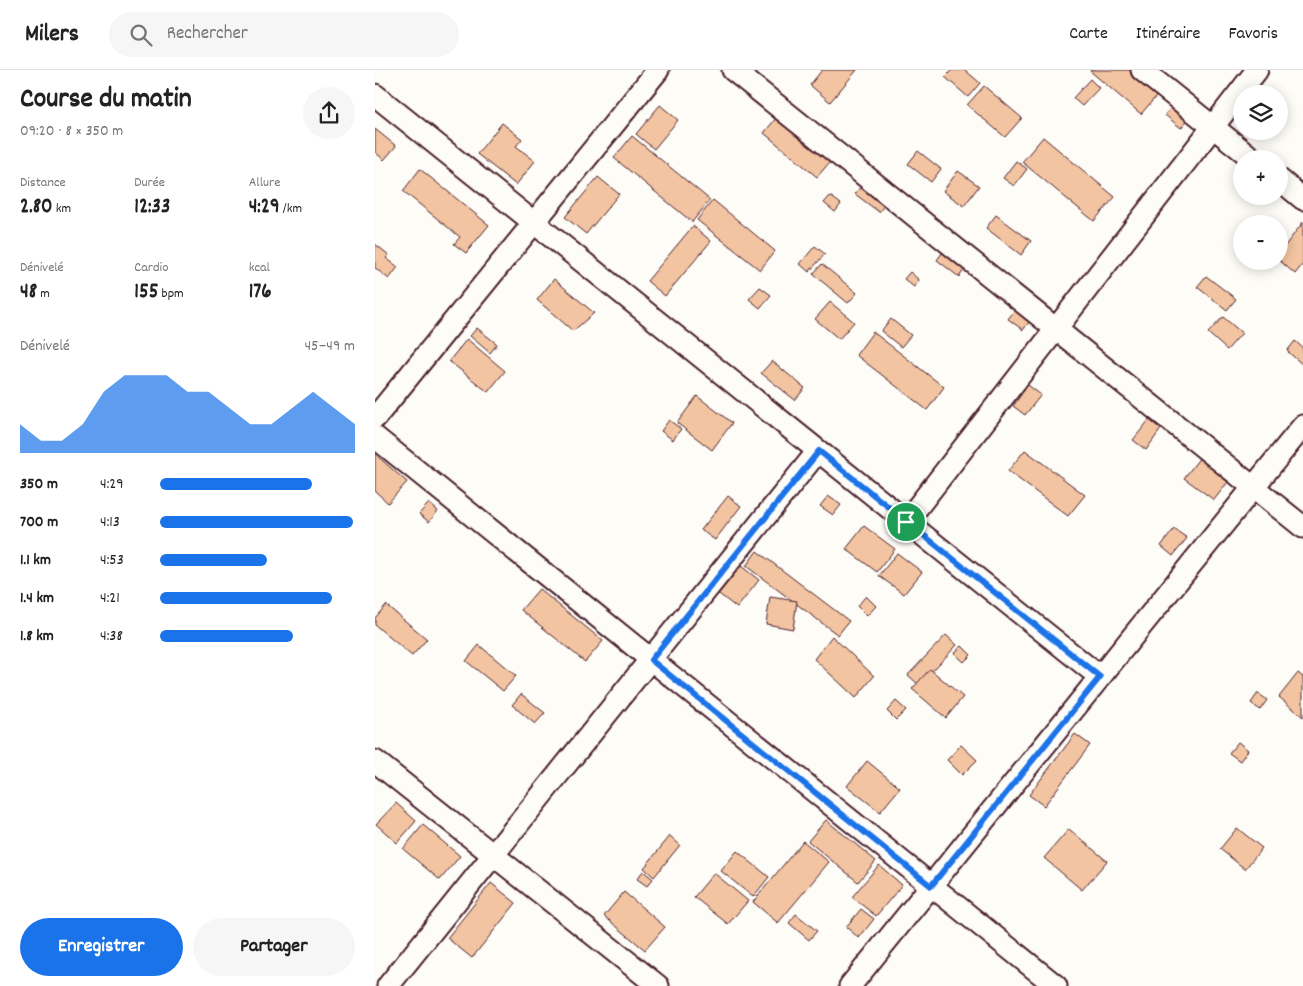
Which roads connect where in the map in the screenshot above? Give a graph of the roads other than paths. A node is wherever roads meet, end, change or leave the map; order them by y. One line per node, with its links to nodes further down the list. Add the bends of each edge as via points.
1 (658, 70): 10 (street)
2 (733, 70): 11 (street)
3 (1142, 70): 6 (street)
4 (1257, 70): 6 (street)
5 (375, 96): 10 (street)
6 (1213, 126): 7 (street); 11 (street)
7 (1242, 150)
8 (1288, 186): 9 (street)
9 (1303, 199)
10 (534, 223): 12 (street); 15 (street)
11 (1056, 329): 16 (street); 17 (street)
12 (375, 418)
13 (1303, 426): 16 (street)
14 (375, 437): 19 (street)
15 (819, 451): 17 (street); 19 (street)
16 (1253, 487): 18 (street); 20 (street)
17 (906, 522): 20 (street)
18 (1303, 527)
19 (651, 660): 22 (street); 23 (street)
20 (1100, 677): 23 (street)
21 (375, 760): 22 (street)
22 (494, 855): 24 (street); 25 (street)
23 (931, 886): 26 (street); 27 (street)
24 (388, 986)
25 (658, 986)
26 (850, 986)
27 (1056, 986)

